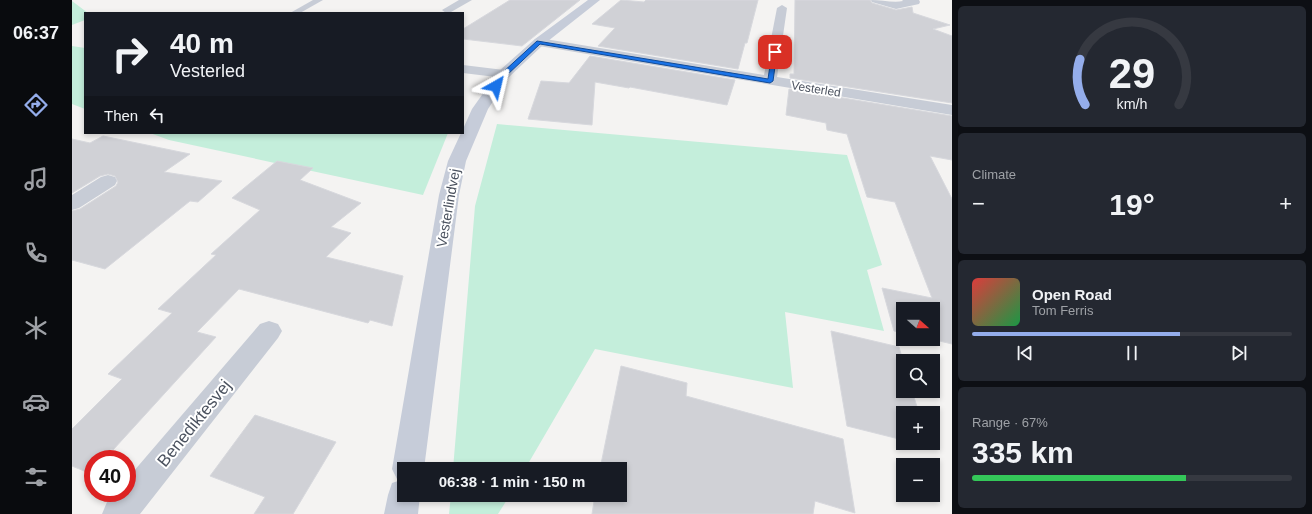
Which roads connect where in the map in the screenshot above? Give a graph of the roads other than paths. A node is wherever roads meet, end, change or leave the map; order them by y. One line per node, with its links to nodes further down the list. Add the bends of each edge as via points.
1 (319, 0): 8 (lane)
2 (466, 0): 7 (street)
3 (595, 0): 9 (street, Vesterlindvej)
4 (876, 0): 5 (street, via 896,6 915,2)
5 (907, 0)
6 (782, 8): 12 (street)
7 (447, 10)
8 (296, 12)
9 (539, 42): 11 (street, Vesterlindvej); 12 (street, Vesterled)
10 (464, 69): 11 (street)
11 (504, 74): 17 (street, Vesterlindvej, via 480,109 457,161 450,188)
12 (770, 81): 13 (street, Vesterled)
13 (952, 110)
14 (108, 181): 15 (street)
15 (72, 204)
16 (269, 331): 19 (street, Benediktesvej)
17 (409, 462)
18 (403, 502): 20 (street)
19 (119, 514)
20 (401, 514)

